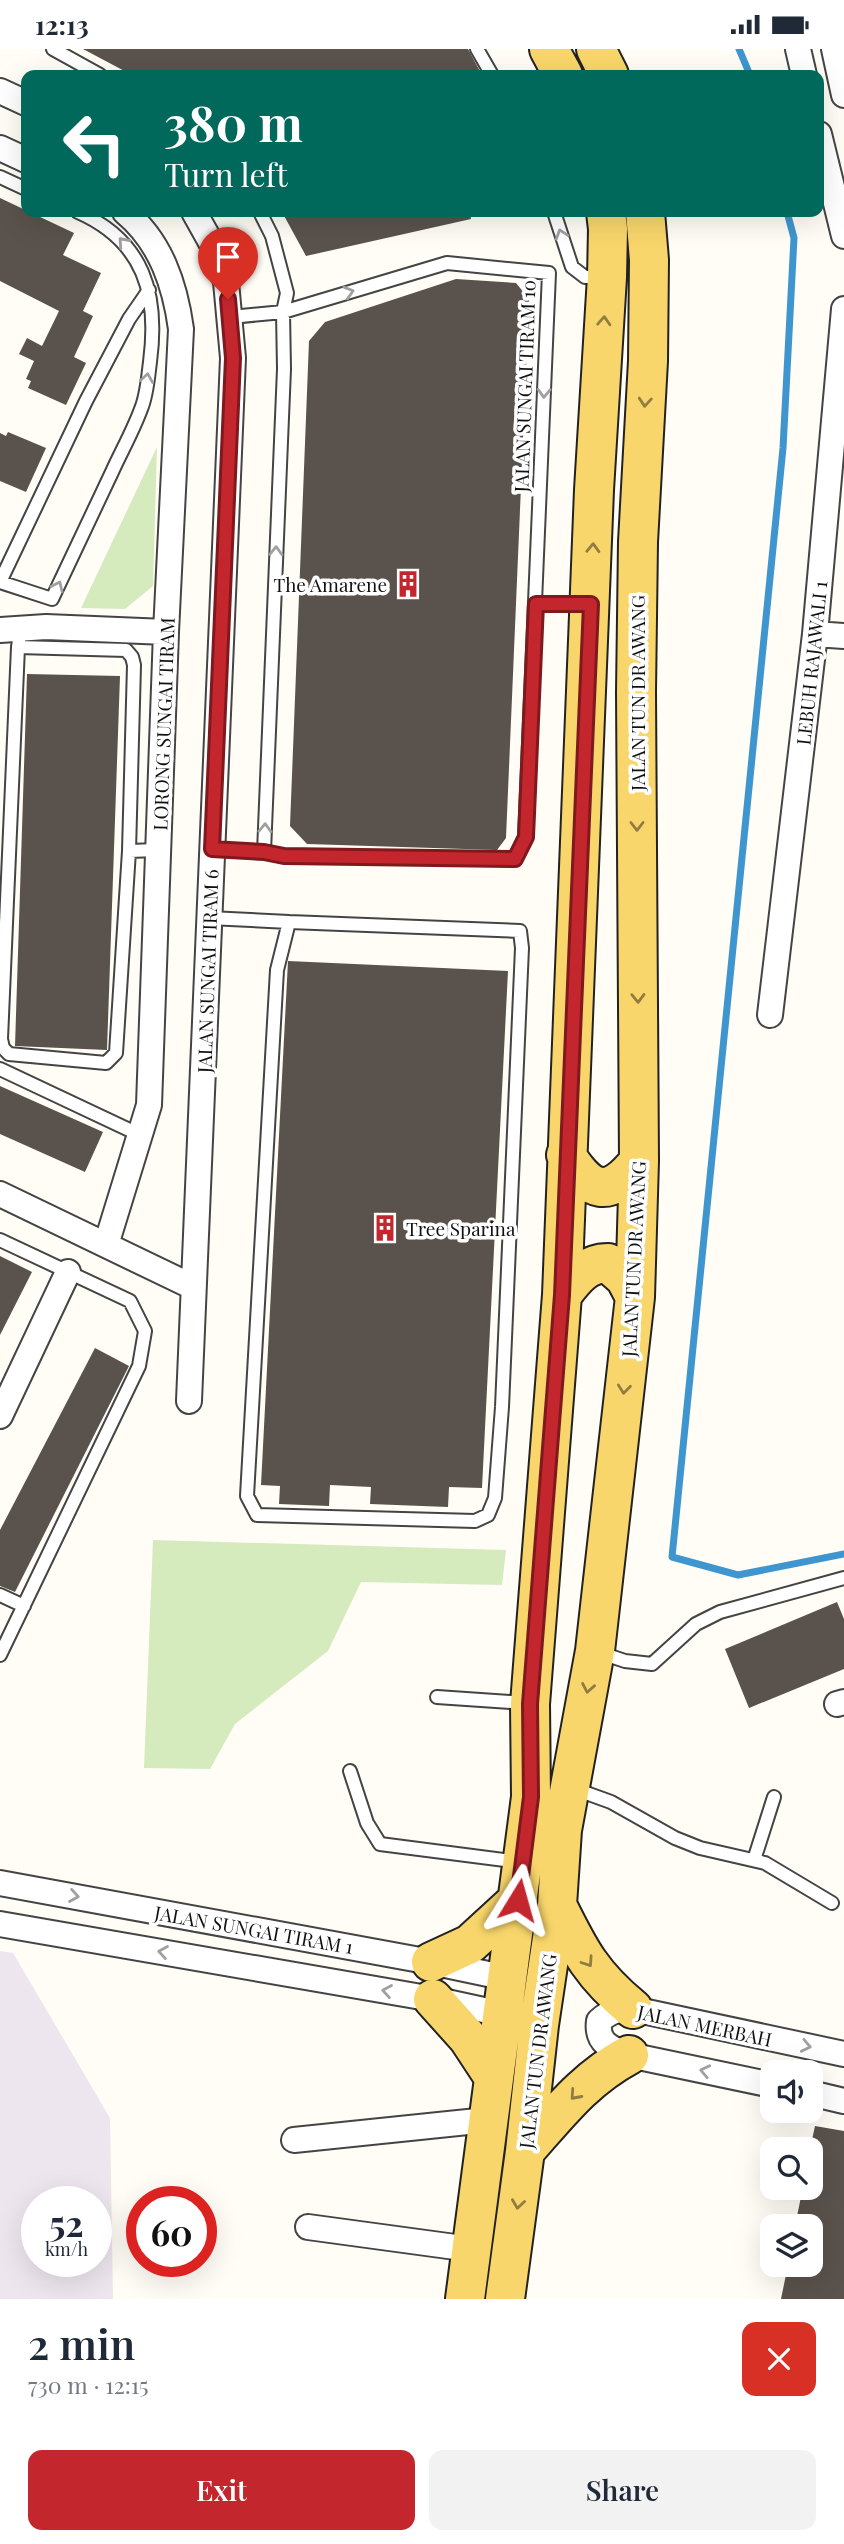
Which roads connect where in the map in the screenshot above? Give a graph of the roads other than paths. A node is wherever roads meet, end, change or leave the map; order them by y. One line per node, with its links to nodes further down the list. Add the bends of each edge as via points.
1 (53, 49): 6 (lane)
2 (477, 49): 7 (lane)
3 (550, 49): 8 (main road)
4 (798, 49): 9 (street)
5 (834, 49): 11 (street)
6 (91, 70)
7 (489, 70)
8 (560, 70)
9 (803, 70)
10 (0, 90): 12 (street)
11 (844, 95)
12 (21, 100)
13 (0, 148): 15 (street)
14 (824, 154): 25 (street)
15 (21, 158)
16 (0, 177): 17 (lane)
17 (21, 187)
18 (87, 217): 27 (lane, one-way to 18, via 143,271 123,241)
19 (132, 217): 34 (street, LORONG SUNGAI TIRAM, via 155,246 168,272 181,329)
20 (197, 217): 30 (street, JALAN SUNGAI TIRAM 6, via 226,282)
21 (262, 217): 29 (lane, via 287,293)
22 (556, 217): 26 (lane, one-way to 22, via 585,277 572,267)
23 (607, 217): 26 (main road, JALAN TUN DR AWANG)
24 (646, 217): 48 (main road, JALAN TUN DR AWANG, one-way to 48, via 648,361 636,692)
25 (844, 236)
26 (607, 277): 33 (main road, JALAN TUN DR AWANG, one-way to 26)
27 (149, 290): 31 (lane, via 86,401); 31 (lane, one-way to 27, via 52,599 142,408 152,342)
28 (844, 309): 35 (street, LEBUH RAJAWALI 1)
29 (283, 312): 30 (lane); 32 (lane, JALAN SUNGAI TIRAM 10, one-way to 32, via 447,263 549,273); 41 (lane, one-way to 29)
30 (230, 317): 38 (street, JALAN SUNGAI TIRAM 6, via 233,358)
31 (0, 582)
32 (536, 604): 33 (lane); 41 (lane, via 526,837 515,859)
33 (591, 604): 47 (main road, JALAN TUN DR AWANG)
34 (166, 632): 36 (street); 39 (street, LORONG SUNGAI TIRAM)
35 (815, 634): 37 (street); 44 (street, LEBUH RAJAWALI 1)
36 (13, 635): 40 (lane, via 126,650 132,657); 40 (lane, via 1,1039 9,1053 106,1063 116,1053)
37 (844, 636)
38 (212, 849): 41 (lane); 42 (street, JALAN SUNGAI TIRAM 6)
39 (158, 850): 40 (lane); 46 (street, LORONG SUNGAI TIRAM, via 149,1105)
40 (128, 851)
41 (264, 852)
42 (209, 918): 43 (lane); 53 (street, JALAN SUNGAI TIRAM 6)
43 (289, 922): 43 (lane, via 520,931 502,1407 495,1498 488,1515 475,1521 257,1515 249,1504 277,970)
44 (770, 1015)
45 (0, 1069): 46 (lane)
46 (140, 1135): 51 (street, LORONG SUNGAI TIRAM)
47 (566, 1155): 48 (main road, via 586,1182 603,1187 622,1179); 54 (main road, JALAN TUN DR AWANG)
48 (639, 1161): 55 (main road, JALAN TUN DR AWANG)
49 (0, 1194): 51 (street)
50 (0, 1240): 52 (lane)
51 (106, 1245): 53 (street)
52 (68, 1272): 57 (street); 60 (lane, via 134,1305 145,1331 142,1359)
53 (193, 1287): 56 (street, JALAN SUNGAI TIRAM 6)
54 (562, 1295): 55 (main road, via 587,1267 608,1263 625,1278); 64 (main road, JALAN TUN DR AWANG)
55 (635, 1297): 61 (main road, JALAN TUN DR AWANG, one-way to 61)
56 (188, 1401)
57 (0, 1416)
58 (844, 1578): 61 (lane, via 720,1612 696,1624 652,1664)
59 (0, 1595): 60 (lane)
60 (24, 1606): 62 (lane)
61 (595, 1651): 66 (main road, JALAN TUN DR AWANG, one-way to 66)
62 (0, 1655)
63 (437, 1697): 64 (lane)
64 (530, 1704): 69 (main road, JALAN TUN DR AWANG, via 531,1797)
65 (350, 1771): 69 (lane, via 380,1844)
66 (569, 1788): 68 (lane, via 611,1802 700,1848); 73 (main road, JALAN TUN DR AWANG)
67 (774, 1797): 68 (lane)
68 (754, 1860): 72 (lane)
69 (523, 1863): 71 (main road, JALAN TUN DR AWANG)
70 (0, 1883): 75 (street, JALAN SUNGAI TIRAM 1, one-way to 75)
71 (518, 1900): 75 (main road, via 470,1944); 76 (main road, JALAN TUN DR AWANG)
72 (832, 1903)
73 (557, 1905): 78 (main road, one-way to 78, via 591,1968); 87 (main road, JALAN TUN DR AWANG)
74 (0, 1924): 77 (street, JALAN SUNGAI TIRAM 1, one-way to 74)
75 (431, 1962): 76 (street, JALAN SUNGAI TIRAM 1)
76 (505, 1996): 77 (street, JALAN SUNGAI TIRAM 1); 81 (main road, JALAN TUN DR AWANG)
77 (433, 1999): 81 (main road, via 468,2038)
78 (633, 2009): 79 (street, JALAN MERBAH, one-way to 79); 80 (street, JALAN MERBAH, via 608,2013 598,2021 597,2031 611,2049)
79 (844, 2054)
80 (629, 2055): 82 (street, JALAN MERBAH, one-way to 80); 87 (main road, one-way to 87, via 584,2084)
81 (493, 2076): 85 (main road, JALAN TUN DR AWANG)
82 (760, 2082)
83 (823, 2096): 84 (street)
84 (844, 2101)
85 (486, 2120): 86 (street); 89 (main road, JALAN TUN DR AWANG)
86 (294, 2140)
87 (525, 2151): 91 (main road, JALAN TUN DR AWANG, one-way to 91)
88 (308, 2227): 89 (street)
89 (470, 2249): 90 (main road, JALAN TUN DR AWANG)
90 (465, 2299)
91 (505, 2299)

